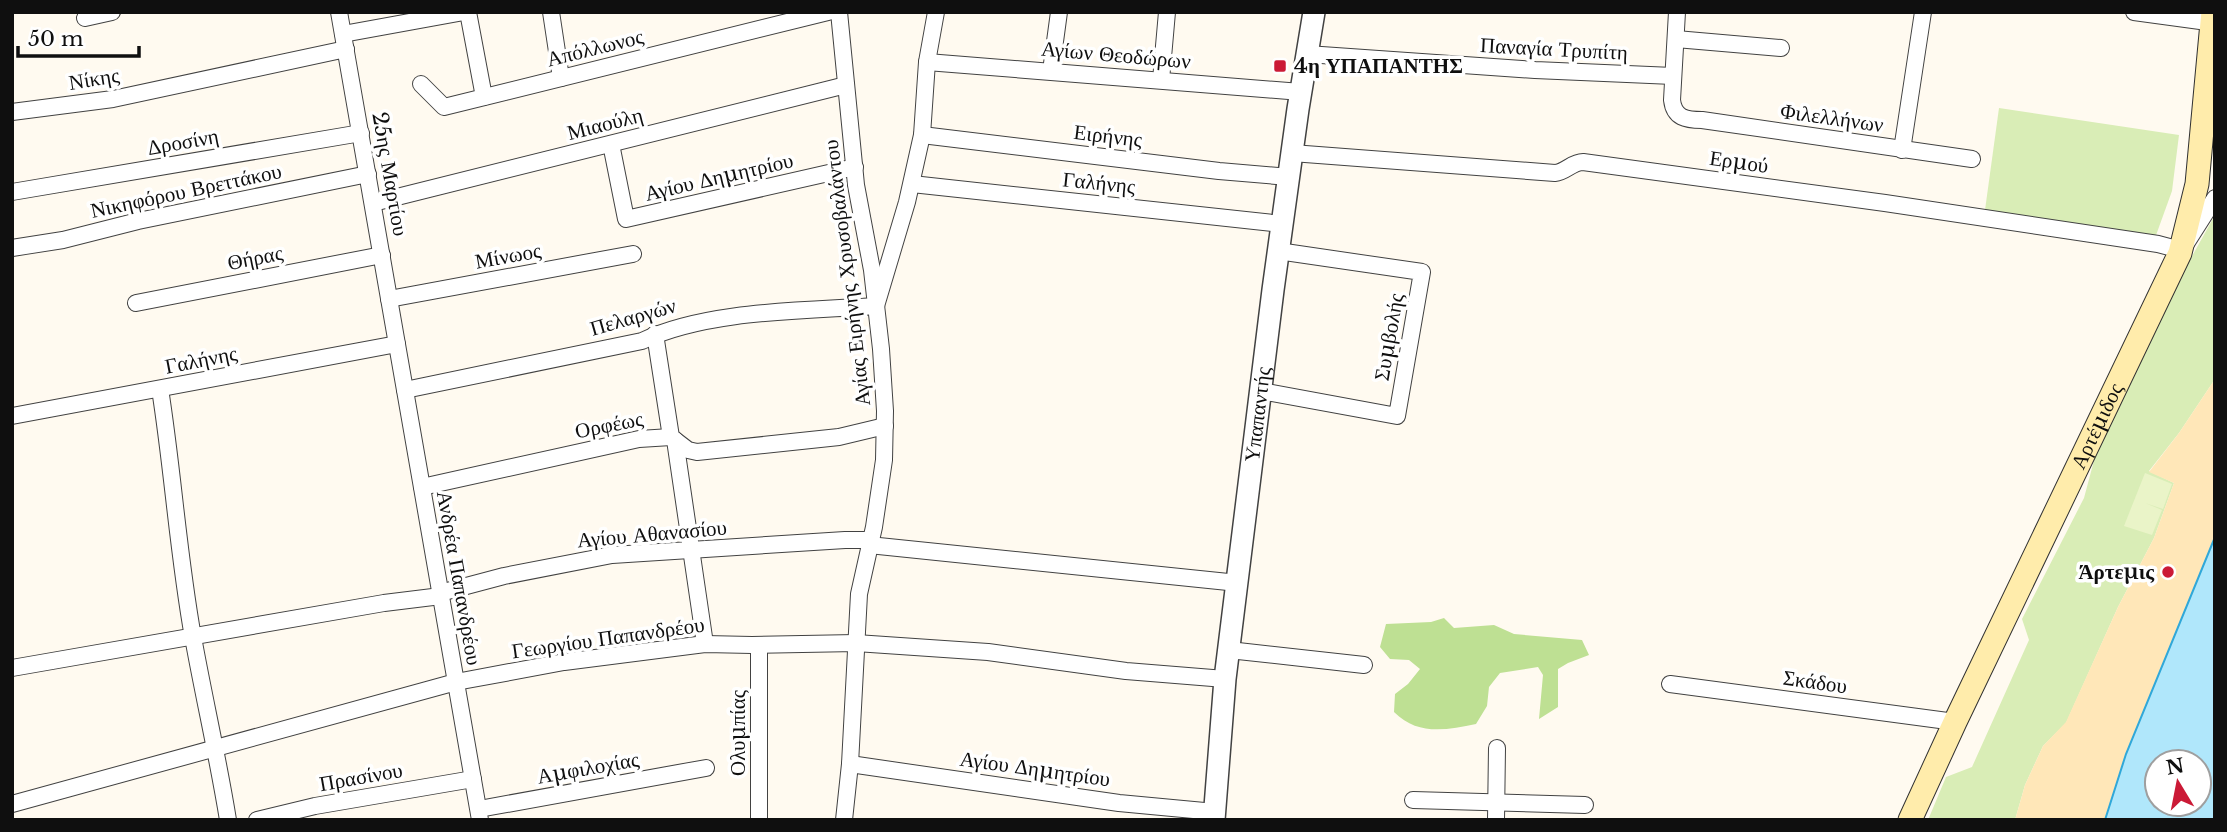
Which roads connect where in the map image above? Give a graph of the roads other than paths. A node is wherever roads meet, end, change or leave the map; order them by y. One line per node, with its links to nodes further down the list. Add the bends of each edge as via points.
1 (112, 12): 14 (street)
2 (340, 12): 17 (street, 25ης Μαρτίου)
3 (466, 12): 17 (street, Νίκης); 28 (street)
4 (551, 12): 23 (street)
5 (828, 12): 23 (street, Απόλλωνος)
6 (839, 12): 26 (street, Αγίας Ειρήνης Χρυσοβαλάντου)
7 (936, 12): 20 (street)
8 (1059, 12): 21 (street)
9 (1167, 12): 24 (street)
10 (1314, 12): 19 (street, Υπαπαντής)
11 (1677, 12): 16 (street)
12 (1923, 12): 33 (street, Φιλελλήνων)
13 (2134, 12): 15 (street)
14 (85, 18)
15 (2213, 19): 46 (main road, Αρτέμιδος, via 2199,172)
16 (1676, 39): 18 (street); 22 (street)
17 (345, 42): 29 (street, Νίκης, via 113,99); 30 (street, 25ης Μαρτίου)
18 (1781, 48)
19 (1307, 54): 22 (street, Παναγία Τρυπίτη); 27 (street, Υπαπαντής)
20 (927, 62): 21 (street, Αγίων Θεοδώρων); 31 (street)
21 (1051, 71): 24 (street, Αγίων Θεοδώρων)
22 (1672, 76): 33 (street, Φιλελλήνων, via 1673,109 1687,120)
23 (561, 78): 28 (street, Απόλλωνος)
24 (1161, 80): 27 (street, Αγίων Θεοδώρων)
25 (421, 84): 28 (street, Απόλλωνος, via 444,107)
26 (846, 85): 32 (street, Μιαούλη); 36 (street, Αγίας Ειρήνης Χρυσοβαλάντου)
27 (1301, 92): 34 (street, Υπαπαντής)
28 (484, 97)
29 (12, 112)
30 (362, 133): 37 (street, 25ης Μαρτίου); 40 (street, Δροσίνη)
31 (922, 135): 38 (street, Ειρήνης); 39 (street)
32 (611, 144): 36 (street, Αγίου Δημητρίου, via 626,219); 42 (street, Μιαούλη)
33 (1902, 150): 35 (street)
34 (1292, 153): 38 (street, Υπαπαντής); 46 (street, Ερμού, via 1558,173 1583,162 2131,240 2168,246)
35 (1972, 159)
36 (855, 167): 51 (street, Αγίας Ειρήνης Χρυσοβαλάντου)
37 (368, 174): 42 (street, 25ης Μαρτίου); 44 (street, Νικηφόρου Βρεττάκου)
38 (1289, 177): 43 (street, Υπαπαντής)
39 (912, 184): 43 (street, Γαλήνης); 51 (street)
40 (12, 192)
41 (2215, 198): 46 (street)
42 (373, 203): 48 (street, 25ης Μαρτίου)
43 (1282, 224): 45 (street, Υπαπαντής)
44 (12, 248)
45 (1278, 251): 56 (street, Υπαπαντής); 56 (street, Συμβολής, via 1422,271 1397,415)
46 (2180, 253): 75 (main road, Αρτέμιδος)
47 (634, 254): 49 (street, Μίνωος)
48 (382, 255): 49 (street, 25ης Μαρτίου); 50 (street, Θήρας)
49 (389, 299): 53 (street, 25ης Μαρτίου)
50 (136, 303)
51 (876, 306): 52 (street, Πελαργών, via 691,323); 58 (street, Αγίας Ειρήνης Χρυσοβαλάντου)
52 (655, 334): 55 (street, Πελαργών, via 642,341); 59 (street)
53 (397, 344): 54 (street, Γαλήνης); 55 (street, Ανδρέα Παπανδρέου)
54 (160, 388): 57 (street, Γαλήνης); 65 (street)
55 (405, 390): 60 (street, Ανδρέα Παπανδρέου)
56 (1261, 391): 63 (street, Υπαπαντής)
57 (12, 416)
58 (885, 426): 59 (street, Ορφέως, via 839,437 698,452); 61 (street, Αγίας Ειρήνης Χρυσοβαλάντου, via 884,460)
59 (673, 439): 60 (street, Ορφέως, via 639,439); 62 (street)
60 (422, 487): 64 (street, Ανδρέα Παπανδρέου)
61 (869, 543): 62 (street, Αγίου Αθανασίου, via 845,540); 63 (street, Αγίου Αθανασίου); 66 (street, Αγίας Ειρήνης Χρυσοβαλάντου)
62 (690, 551): 64 (street, Αγίου Αθανασίου, via 584,559); 67 (street)
63 (1238, 583): 69 (street, Υπαπαντής)
64 (441, 594): 65 (street, Αγίου Αθανασίου); 73 (street, Ανδρέα Παπανδρέου)
65 (193, 636): 71 (street, Αγίου Αθανασίου); 76 (street)
66 (856, 643): 68 (street, Γεωργίου Παπανδρέου); 72 (street, Γεωργίου Παπανδρέου, via 988,652); 78 (street, Αγίας Ειρήνης Χρυσοβαλάντου)
67 (705, 644): 68 (street, Γεωργίου Παπανδρέου); 73 (street, Γεωργίου Παπανδρέου)
68 (759, 645): 90 (street, Ολυμπίας)
69 (1229, 650): 70 (street); 72 (street, Υπαπαντής)
70 (1364, 664)
71 (12, 668)
72 (1225, 679): 87 (street, Υπαπαντής)
73 (456, 682): 76 (street, Γεωργίου Παπανδρέου); 80 (street, Ανδρέα Παπανδρέου)
74 (1670, 684): 75 (street, Σκάδου)
75 (1955, 722): 93 (main road, Αρτέμιδος)
76 (216, 747): 83 (street, Γεωργίου Παπανδρέου); 88 (street)
77 (1496, 748): 85 (street)
78 (850, 764): 82 (street, Αγίου Δημητρίου); 91 (street, Αγίας Ειρήνης Χρυσοβαλάντου)
79 (706, 768): 86 (street, Αμφιλοχίας)
80 (473, 779): 86 (street, Ανδρέα Παπανδρέου); 89 (street, Πρασίνου)
81 (1413, 800): 85 (street)
82 (1119, 803): 87 (street, Αγίου Δημητρίου); 92 (street)
83 (12, 804)
84 (1585, 805): 85 (street)
85 (1496, 811)
86 (480, 815)
87 (1215, 816)
88 (229, 820)
89 (257, 820)
90 (760, 820)
91 (844, 820)
92 (1118, 820)
93 (1910, 820)

